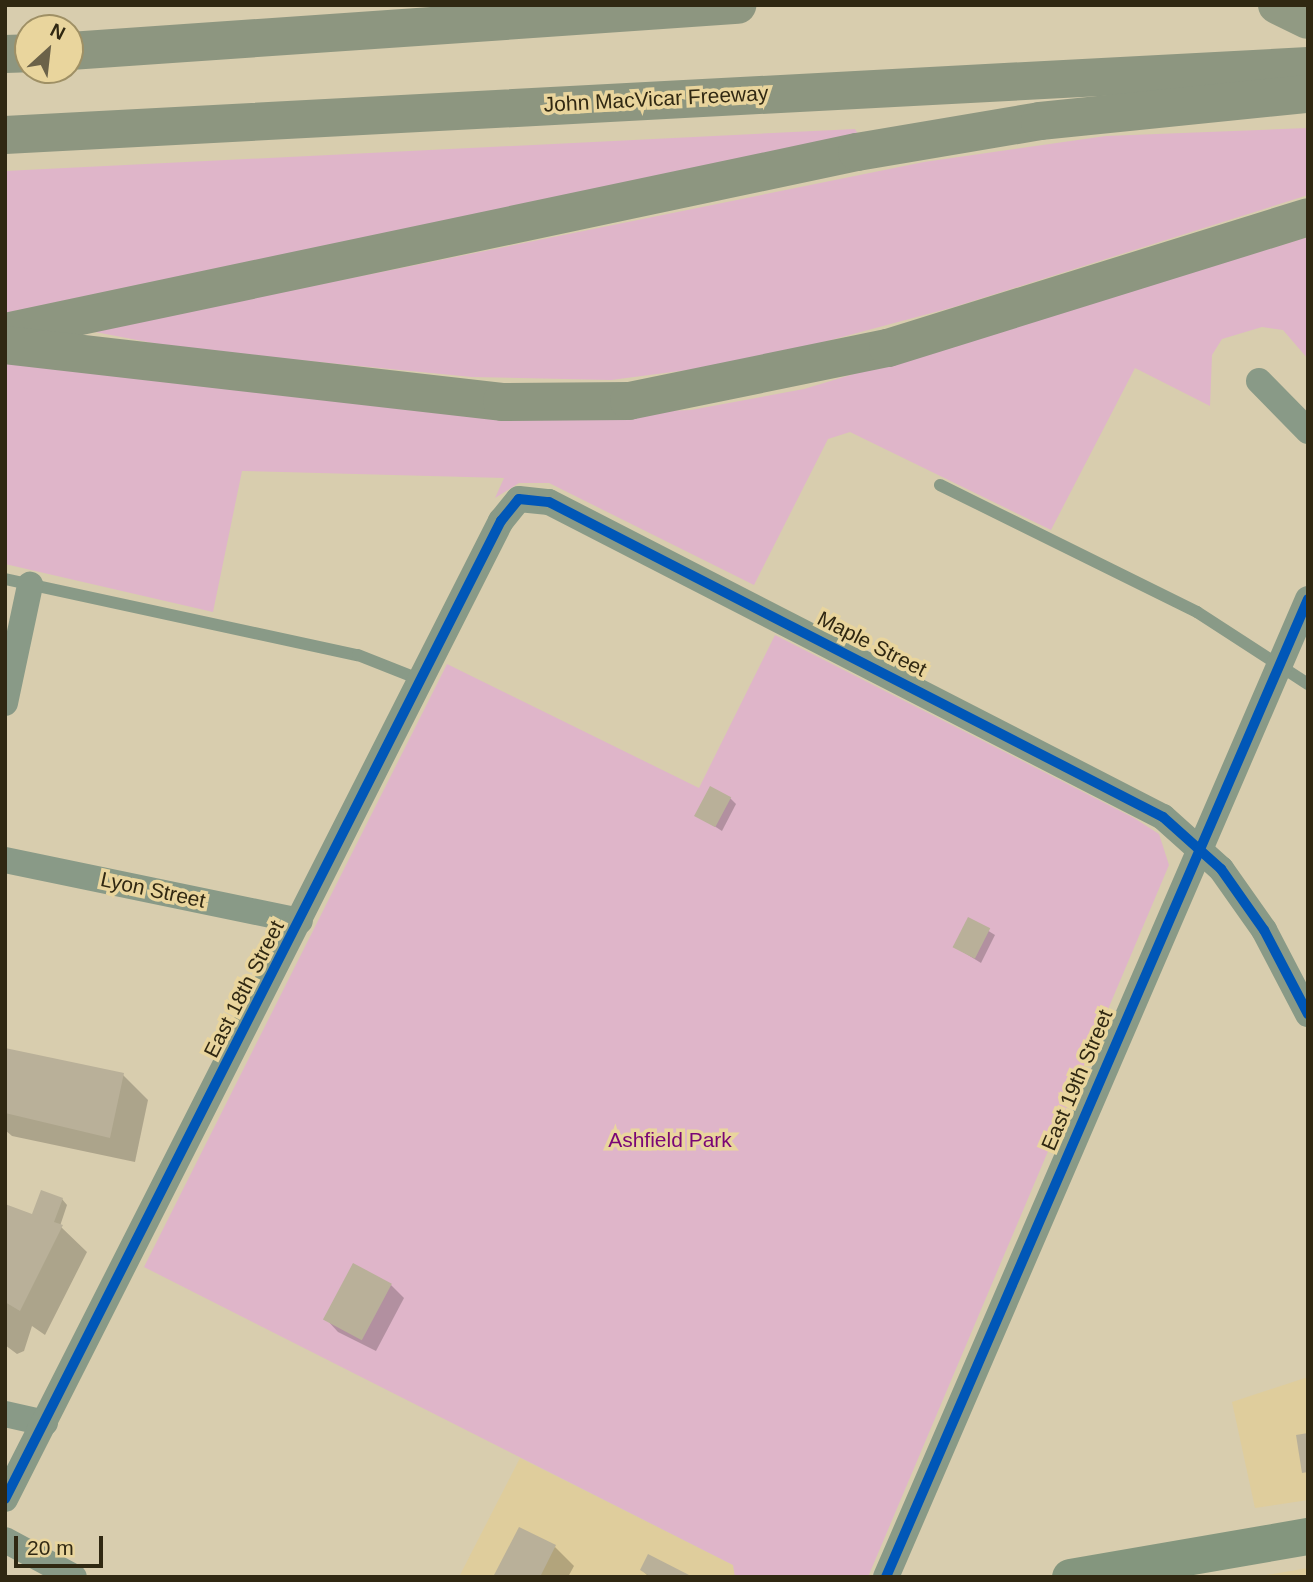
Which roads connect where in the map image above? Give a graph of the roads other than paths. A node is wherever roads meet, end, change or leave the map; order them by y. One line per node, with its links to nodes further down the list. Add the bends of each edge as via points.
1 (737, 5): 4 (highway)
2 (1278, 5): 3 (main road)
3 (1308, 20)
4 (84, 50)
5 (1308, 66): 7 (highway, John MacVicar Freeway)
6 (1308, 94): 9 (highway, via 1040,121 857,152)
7 (5, 135)
8 (1308, 217): 10 (highway, via 888,348 629,401 502,402)
9 (5, 332)
10 (5, 345)
11 (1259, 382): 12 (street)
12 (1308, 432)
13 (940, 485): 17 (lane, via 1197,612)
14 (519, 499): 18 (street, East 18th Street, via 501,521); 21 (street, Maple Street, via 549,502 1136,799)
15 (18, 582): 18 (lane, via 358,655); 20 (street)
16 (1308, 599): 17 (street, East 19th Street)
17 (1279, 663): 19 (lane); 21 (street, East 19th Street)
18 (421, 681): 23 (street, East 18th Street)
19 (1308, 684)
20 (5, 703)
21 (1199, 845): 24 (street, Maple Street, via 1264,930); 31 (street, East 19th Street)
22 (5, 860): 23 (street, Lyon Street)
23 (300, 921): 26 (street, East 18th Street)
24 (1308, 1014)
25 (5, 1414): 26 (street)
26 (45, 1423): 27 (street, East 18th Street)
27 (5, 1499)
28 (1308, 1536): 32 (main road)
29 (5, 1540): 30 (street)
30 (74, 1577)
31 (886, 1577)
32 (1070, 1577)

